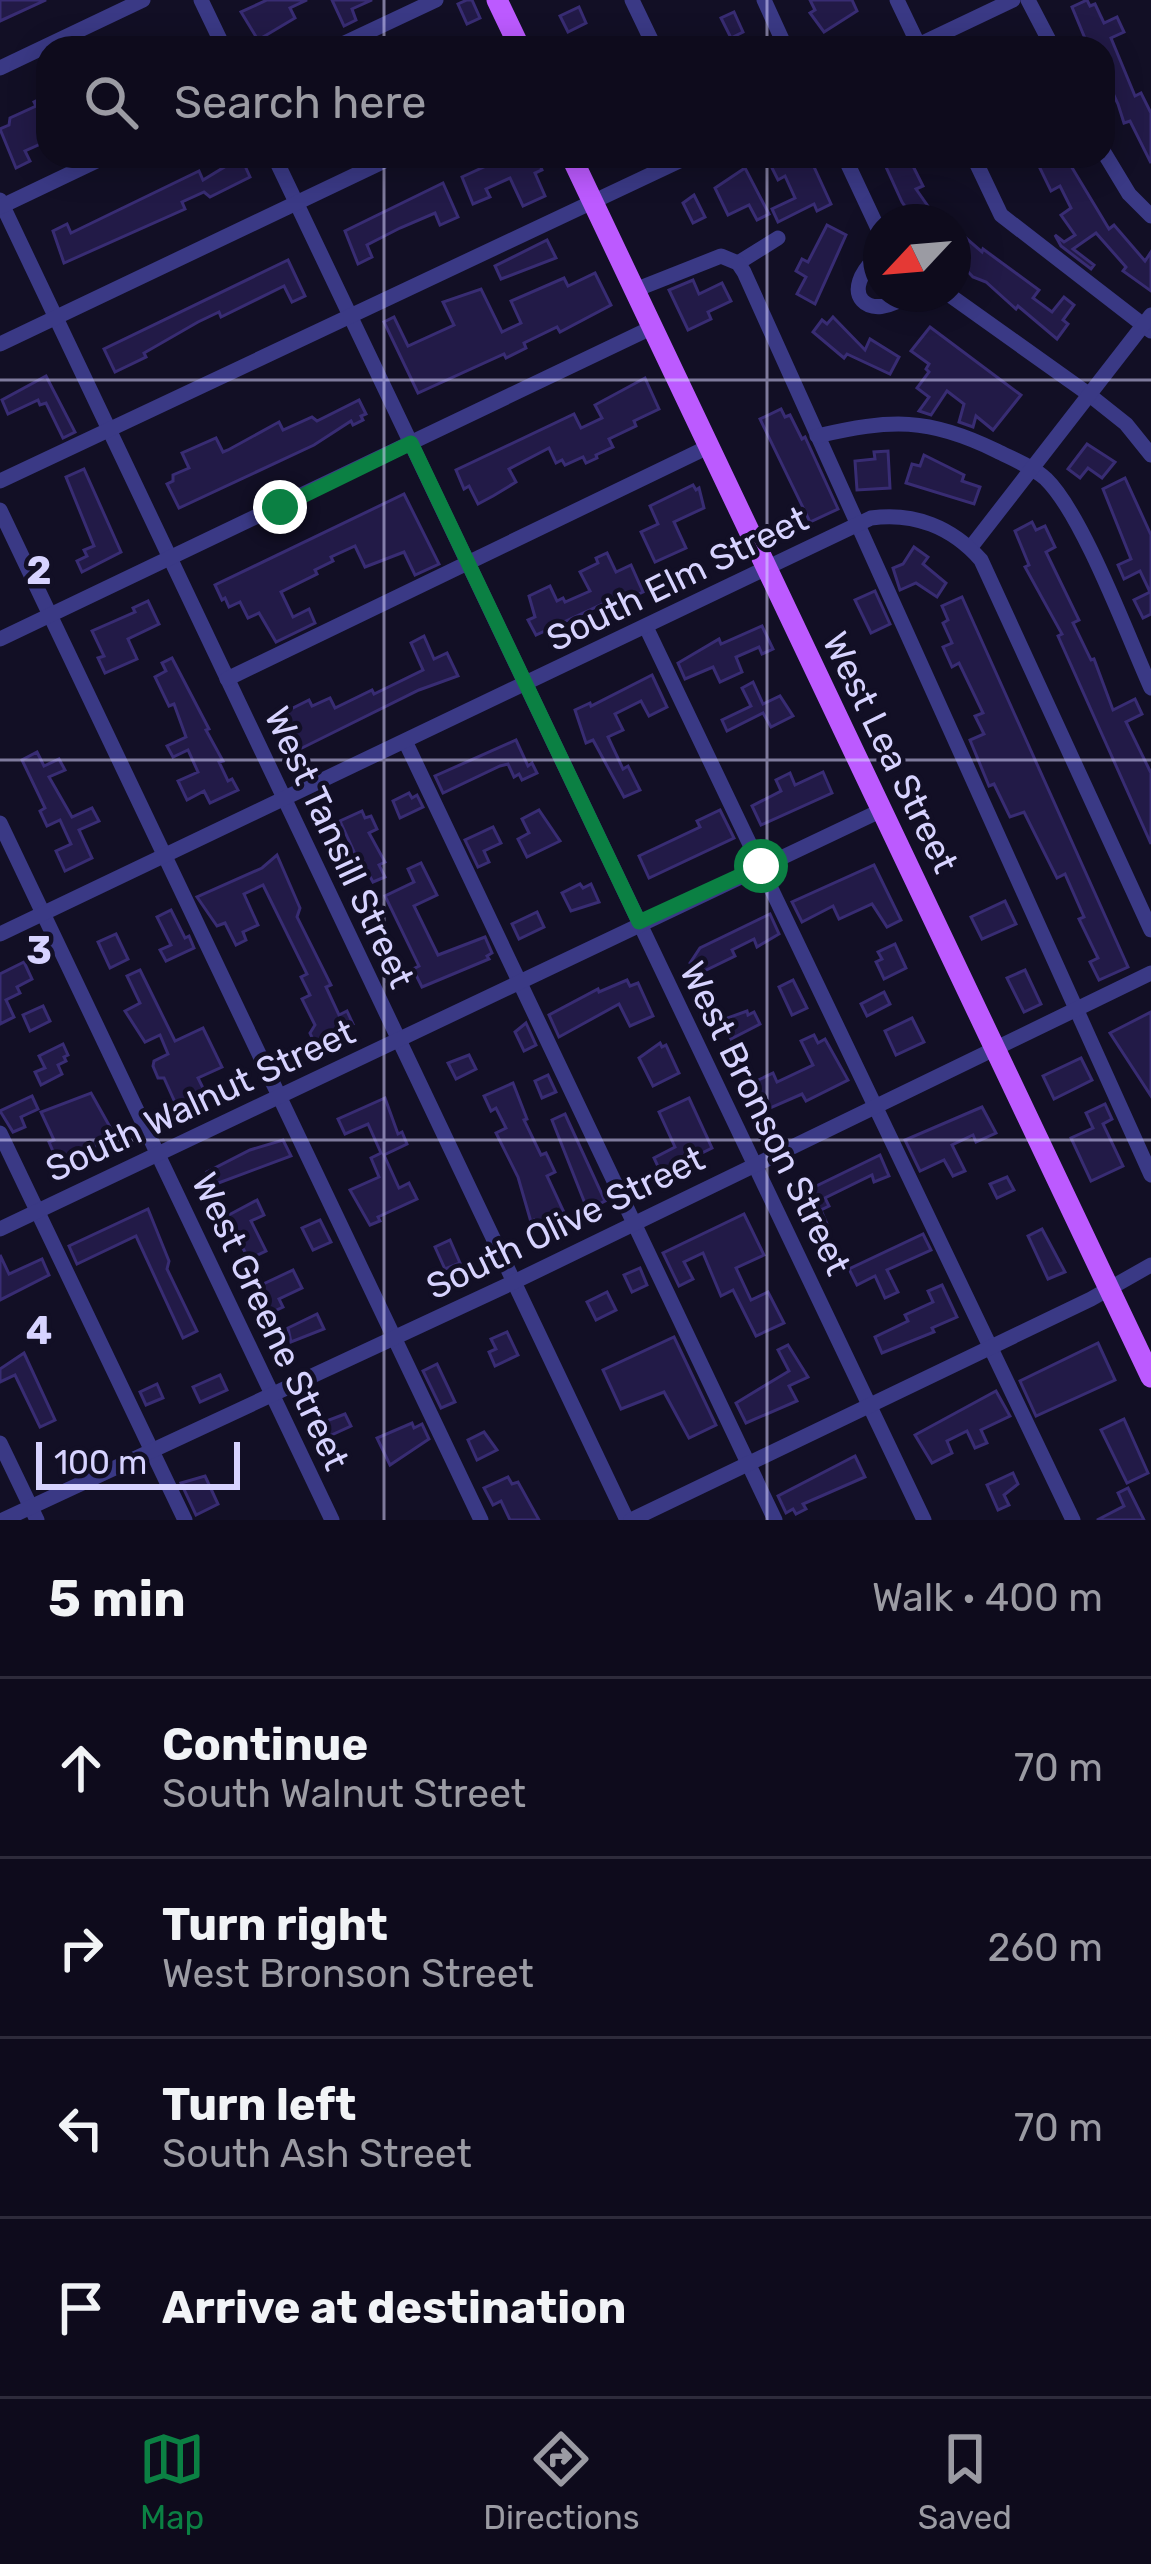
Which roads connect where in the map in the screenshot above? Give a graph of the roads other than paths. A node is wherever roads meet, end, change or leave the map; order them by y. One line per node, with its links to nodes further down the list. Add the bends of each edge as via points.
1 (143, 0): 10 (street)
2 (200, 0): 11 (street)
3 (436, 0): 12 (street)
4 (497, 0): 13 (main road)
5 (632, 0): 14 (street)
6 (764, 0): 15 (street)
7 (897, 0): 16 (street)
8 (1013, 0): 17 (street)
9 (1028, 0): 18 (street)
10 (67, 36)
11 (218, 36)
12 (360, 36)
13 (514, 36)
14 (649, 36)
15 (780, 36)
16 (912, 36)
17 (939, 36)
18 (1047, 36)
19 (36, 51): 20 (street)
20 (0, 68)
21 (80, 168): 31 (street)
22 (280, 168): 29 (street, West Bronson Street)
23 (369, 168): 29 (street)
24 (577, 168): 30 (main road, West Lea Street)
25 (665, 168): 30 (street)
26 (850, 168): 32 (street)
27 (979, 168): 42 (street, via 1001,215)
28 (1113, 168): 33 (street)
29 (296, 202): 40 (street, West Bronson Street); 41 (street)
30 (593, 202): 37 (main road, West Lea Street); 40 (street)
31 (1, 204): 41 (street, West Tansill Street)
32 (866, 204)
33 (1151, 216)
34 (778, 238): 35 (street)
35 (738, 263): 37 (street, via 721,256); 47 (street)
36 (863, 273): 38 (street, via 856,285)
37 (635, 290): 43 (main road, West Lea Street)
38 (863, 299)
39 (971, 310): 45 (street)
40 (352, 316): 46 (street); 48 (street, West Bronson Street)
41 (56, 317): 44 (street); 46 (street, West Tansill Street)
42 (1148, 324): 45 (street)
43 (653, 327): 48 (street); 49 (main road, West Lea Street)
44 (0, 344)
45 (1088, 393): 50 (street); 51 (street)
46 (110, 431): 52 (street); 56 (street, West Tansill Street)
47 (817, 436): 51 (street, via 925,423); 54 (street)
48 (411, 443): 56 (street); 57 (street, West Bronson Street)
49 (710, 446): 57 (street); 58 (main road, West Lea Street)
50 (1151, 454)
51 (1032, 470): 55 (street); 64 (street, via 1075,526)
52 (0, 481)
53 (0, 510): 59 (street)
54 (859, 525): 55 (street, South Elm Street, via 889,516 920,519); 58 (street, South Elm Street); 77 (street)
55 (970, 548): 73 (street, via 996,587)
56 (169, 558): 59 (street); 62 (street, West Tansill Street)
57 (468, 562): 62 (street); 63 (street, West Bronson Street)
58 (767, 568): 60 (street, South Elm Street); 67 (main road, West Lea Street)
59 (50, 615): 61 (street); 69 (street)
60 (646, 626): 63 (street, South Elm Street); 70 (street)
61 (0, 639)
62 (227, 679): 66 (street, West Tansill Street)
63 (526, 683): 65 (street, South Elm Street); 72 (street, West Bronson Street)
64 (1151, 688)
65 (405, 741): 66 (street, South Elm Street); 76 (street)
66 (284, 798): 69 (street, South Elm Street); 78 (street, West Tansill Street)
67 (882, 809): 70 (street, South Walnut Street); 79 (main road, West Lea Street)
68 (0, 823): 71 (street, West Greene Street)
69 (164, 857): 71 (street, South Elm Street); 80 (street)
70 (761, 866): 72 (street, South Walnut Street); 81 (street)
71 (43, 913): 74 (street, South Elm Street); 83 (street, West Greene Street)
72 (639, 922): 76 (street, South Walnut Street); 84 (street, West Bronson Street)
73 (1151, 930)
74 (0, 934)
75 (1151, 973): 77 (street, South Olive Street)
76 (519, 980): 78 (street, South Walnut Street); 87 (street)
77 (1077, 1008): 79 (street, South Olive Street); 85 (street)
78 (398, 1040): 80 (street, South Walnut Street); 90 (street, West Tansill Street)
79 (996, 1048): 81 (street, South Olive Street); 91 (main road, West Lea Street)
80 (278, 1097): 83 (street, South Walnut Street); 92 (street)
81 (873, 1105): 84 (street, South Olive Street); 93 (street)
82 (0, 1133): 86 (street)
83 (158, 1154): 86 (street, South Walnut Street); 95 (street, West Greene Street)
84 (755, 1164): 87 (street, South Olive Street); 96 (street, West Bronson Street)
85 (1151, 1175)
86 (39, 1210): 88 (street, South Walnut Street); 98 (street)
87 (634, 1223): 90 (street, South Olive Street); 99 (street)
88 (0, 1229)
89 (1151, 1265): 91 (street)
90 (514, 1282): 92 (street, South Olive Street); 105 (street, West Tansill Street)
91 (1108, 1288): 93 (street); 94 (main road, West Lea Street)
92 (393, 1337): 95 (street, South Olive Street); 104 (street)
93 (989, 1348): 96 (street); 108 (street)
94 (1151, 1376)
95 (272, 1395): 98 (street, South Olive Street); 103 (street, West Greene Street)
96 (870, 1406): 99 (street); 107 (street, West Bronson Street)
97 (0, 1443): 100 (street)
98 (153, 1451): 100 (street, South Olive Street); 102 (street)
99 (748, 1464): 105 (street); 106 (street)
100 (34, 1513): 101 (street, South Olive Street)
101 (3, 1520)
102 (185, 1520)
103 (332, 1520)
104 (481, 1520)
105 (629, 1520)
106 (775, 1520)
107 (924, 1520)
108 (1072, 1520)

